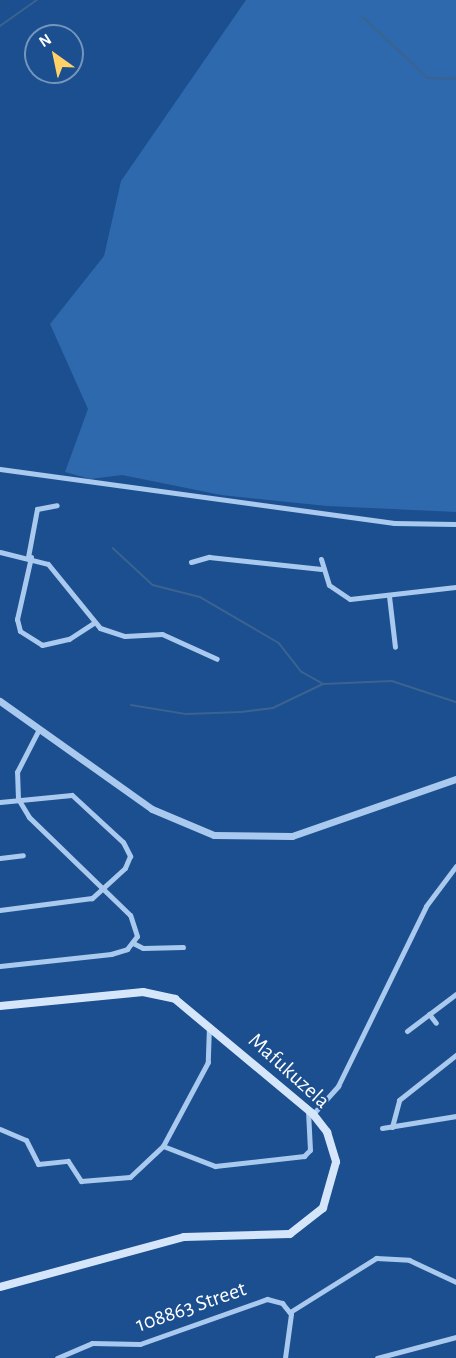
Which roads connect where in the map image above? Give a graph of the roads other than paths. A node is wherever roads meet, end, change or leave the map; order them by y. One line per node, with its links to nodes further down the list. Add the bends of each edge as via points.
1 (0, 469): 3 (street, via 394,523)
2 (57, 505): 5 (street, via 37,509)
3 (456, 524)
4 (0, 552): 5 (street)
5 (30, 557): 11 (street, via 52,568); 11 (street, via 16,619 20,631 42,645 69,639)
6 (321, 559): 8 (street)
7 (191, 562): 8 (street, via 209,558)
8 (321, 569): 10 (street, via 343,596)
9 (456, 587): 10 (street)
10 (389, 596): 12 (street)
11 (93, 622): 13 (street, via 125,636 162,634)
12 (395, 647)
13 (217, 659)
14 (0, 701): 15 (street)
15 (39, 729): 16 (street, via 169,819 240,839 306,833); 17 (street, via 20,762)
16 (456, 779)
17 (18, 799): 18 (street); 22 (street, via 28,817); 22 (street, via 72,795 123,842 128,865)
18 (0, 802)
19 (23, 855): 20 (street)
20 (0, 858)
21 (456, 866): 34 (street, via 426,906 338,1086)
22 (104, 889): 23 (street, via 92,898); 24 (street, via 133,919)
23 (0, 910)
24 (133, 943): 25 (street, via 143,948); 26 (street, via 111,954)
25 (183, 947)
26 (0, 966)
27 (456, 994): 29 (street)
28 (0, 1006): 31 (main road, Mafukuzela, via 143,992 175,999)
29 (429, 1014): 30 (street); 32 (street)
30 (436, 1023)
31 (209, 1024): 34 (main road, Mafukuzela); 39 (street, via 208,1062)
32 (407, 1030)
33 (456, 1055): 36 (street, via 399,1100)
34 (310, 1112): 39 (street, via 310,1150 304,1156 215,1166); 41 (main road, Mafukuzela, via 333,1147 336,1176 323,1209 301,1229 276,1238 184,1238)
35 (456, 1116): 36 (street)
36 (393, 1127): 37 (street)
37 (382, 1128)
38 (0, 1129): 39 (street, via 26,1140 38,1164 68,1161 81,1181 130,1177)
39 (163, 1146)
40 (456, 1282): 42 (street, via 410,1260 376,1258)
41 (0, 1287)
42 (290, 1312): 44 (street, 108863 Street, via 277,1301 258,1300 140,1344 92,1343); 45 (street)
43 (456, 1337): 46 (street)
44 (57, 1358)
45 (285, 1358)
46 (377, 1358)

